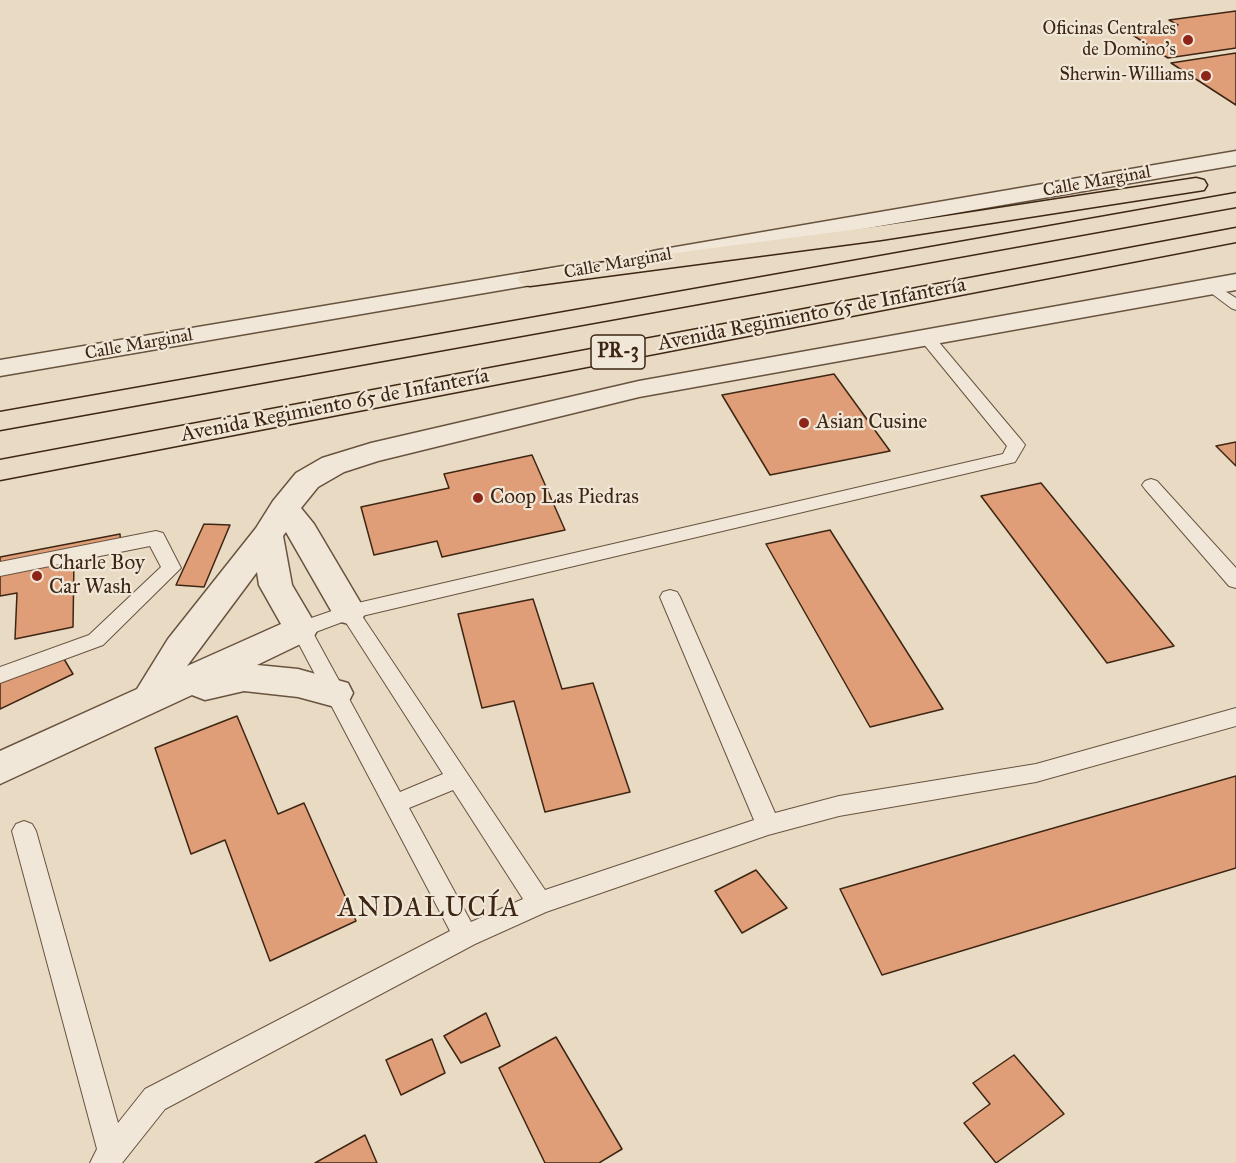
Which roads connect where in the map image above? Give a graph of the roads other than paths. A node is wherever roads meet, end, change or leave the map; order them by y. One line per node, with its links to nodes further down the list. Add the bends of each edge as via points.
1 (1236, 158): 5 (street, Calle Marginal)
2 (1236, 179): 5 (main road, via 881,233)
3 (1236, 200): 10 (main road, Avenida Regimiento 65 de Infantería / PR-3)
4 (1236, 235): 11 (main road, Avenida Regimiento 65 de Infantería / PR-3)
5 (530, 279): 9 (street, Calle Marginal)
6 (1224, 284): 7 (lane); 8 (street)
7 (1236, 305)
8 (926, 337): 13 (street, via 639,389 371,453 333,465 307,480); 17 (lane, via 1016,446 1009,458)
9 (0, 368)
10 (0, 421)
11 (0, 470)
12 (1151, 485): 15 (lane)
13 (275, 522): 17 (street, via 303,532); 18 (street, via 276,585); 21 (street, via 180,648)
14 (0, 569): 19 (lane, via 156,538 171,568 96,640)
15 (1236, 581)
16 (670, 597): 26 (lane)
17 (349, 612): 18 (lane); 24 (lane)
18 (301, 628): 20 (lane); 21 (street)
19 (0, 675)
20 (335, 693): 21 (street, via 298,683 244,677); 25 (lane)
21 (150, 698): 23 (street)
22 (1236, 717): 26 (lane, via 1036,773 839,806)
23 (0, 768)
24 (458, 778): 25 (lane); 28 (lane)
25 (395, 804): 29 (lane)
26 (768, 825): 28 (lane)
27 (24, 831): 30 (lane)
28 (540, 903): 29 (lane)
29 (466, 936): 30 (lane, via 155,1099)
30 (108, 1158)

